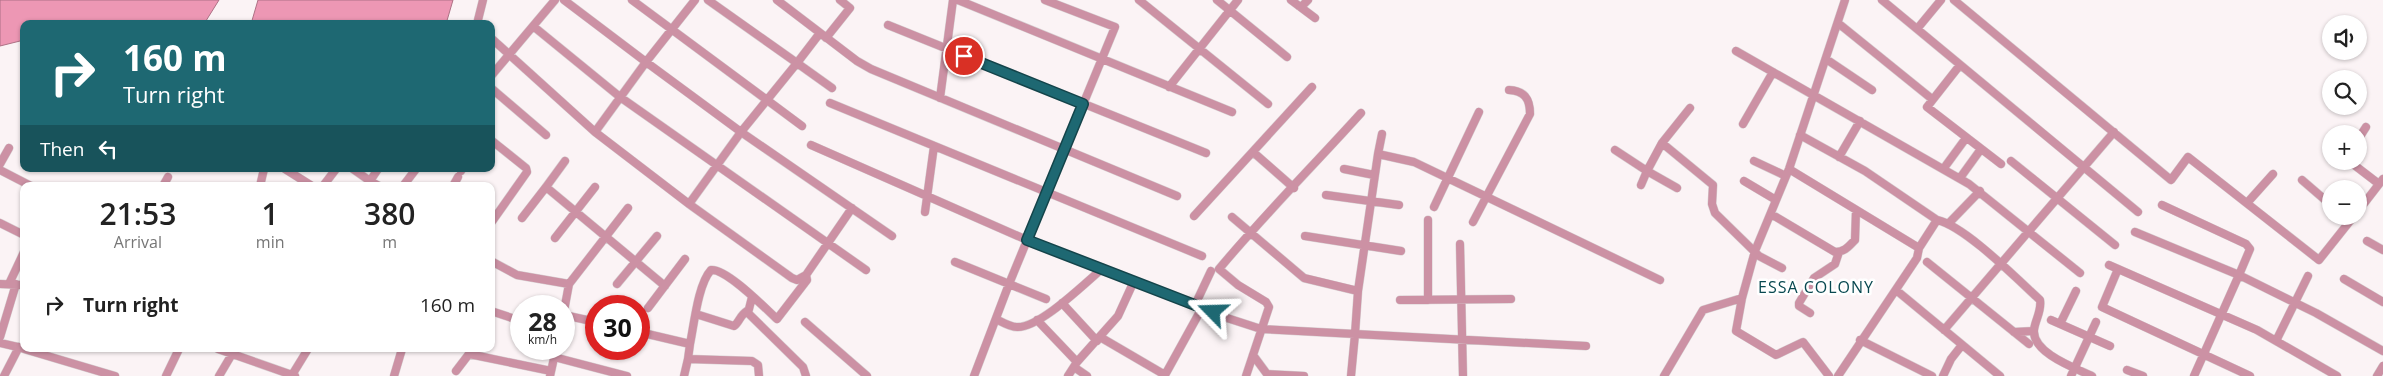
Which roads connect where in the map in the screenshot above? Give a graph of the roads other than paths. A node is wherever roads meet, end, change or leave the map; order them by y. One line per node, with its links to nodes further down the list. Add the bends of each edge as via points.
1 (483, 0): 24 (street)
2 (555, 0): 27 (street)
3 (564, 0): 39 (street)
4 (632, 0): 29 (street)
5 (695, 0): 29 (street)
6 (708, 0): 40 (street)
7 (777, 0): 30 (street)
8 (840, 0): 30 (street, via 850,8)
9 (953, 0): 32 (street)
10 (958, 0): 37 (street)
11 (1045, 0): 37 (street, via 1115,27)
12 (1139, 0): 33 (street)
13 (1217, 0): 22 (street)
14 (1238, 0): 22 (street)
15 (1291, 0): 21 (street)
16 (1308, 0): 21 (street)
17 (1846, 0): 25 (street)
18 (1882, 0): 28 (street)
19 (1941, 0): 28 (street)
20 (1954, 0): 67 (street)
21 (1299, 6): 23 (street)
22 (1230, 10): 33 (street); 36 (street)
23 (1314, 18)
24 (478, 20)
25 (1838, 23): 38 (street); 53 (street)
26 (888, 25): 32 (street)
27 (533, 26): 35 (street); 51 (street)
28 (1916, 28): 41 (street)
29 (673, 29): 39 (street); 54 (street)
30 (823, 35): 40 (street); 52 (street, via 857,61)
31 (495, 42): 35 (street)
32 (946, 49): 52 (street); 56 (street)
33 (1199, 49): 44 (street); 57 (street)
34 (1736, 51): 43 (street)
35 (509, 55): 42 (street); 65 (street)
36 (1287, 57)
37 (1102, 59): 44 (street); 56 (street)
38 (1826, 59): 48 (street); 50 (street)
39 (646, 62): 51 (street); 66 (street)
40 (797, 63): 46 (street); 54 (street)
41 (1960, 65): 53 (street); 90 (street)
42 (495, 71)
43 (1773, 72): 50 (street); 63 (street)
44 (1169, 87): 59 (street)
45 (1312, 87): 80 (street)
46 (832, 88)
47 (1509, 90): 126 (street, via 1520,91 1526,96 1530,114)
48 (1872, 90)
49 (495, 91): 68 (street)
50 (1814, 96): 62 (street); 70 (street)
51 (620, 97): 65 (street); 89 (street)
52 (940, 98): 77 (street)
53 (1932, 99): 71 (street, via 1928,110)
54 (768, 100): 64 (street); 66 (street)
55 (830, 103): 75 (street)
56 (1083, 104): 77 (street); 81 (street)
57 (1268, 104)
58 (1690, 108): 73 (street)
59 (1232, 112)
60 (1479, 112): 105 (street)
61 (1361, 114): 119 (street)
62 (1860, 121): 83 (street); 91 (street)
63 (1743, 124)
64 (802, 126)
65 (595, 132): 133 (street)
66 (741, 132): 89 (street); 138 (street)
67 (2114, 132): 90 (street); 132 (street, via 2171,180 2188,156)
68 (546, 134)
69 (1382, 134): 82 (street)
70 (1800, 135): 83 (street); 101 (street)
71 (1966, 138): 78 (street); 91 (street)
72 (495, 143): 145 (street, via 527,172)
73 (1662, 143): 94 (street); 171 (street, via 1712,183 1713,209)
74 (811, 145): 124 (street)
75 (934, 146): 122 (street); 124 (street)
76 (9, 148): 84 (street)
77 (1065, 149): 122 (street); 125 (street)
78 (1981, 149): 88 (street); 106 (street)
79 (1615, 150): 94 (street)
80 (1253, 152): 119 (street); 144 (street)
81 (1206, 153)
82 (1378, 154): 103 (street); 105 (street, via 1414,162)
83 (1839, 157): 149 (street)
84 (1, 159)
85 (565, 161): 117 (street)
86 (1754, 161): 101 (street)
87 (2011, 161): 128 (street)
88 (2001, 164)
89 (716, 166): 133 (street); 165 (street)
90 (2085, 166): 128 (street); 142 (street)
91 (1944, 168): 106 (street)
92 (1344, 169): 103 (street)
93 (0, 170): 110 (street)
94 (1647, 170): 116 (street); 120 (street)
95 (2363, 170): 115 (street)
96 (290, 172): 112 (street)
97 (334, 172): 113 (street)
98 (357, 172): 109 (street)
99 (376, 172): 109 (street)
100 (414, 172): 114 (street)
101 (1787, 173): 129 (street); 139 (street)
102 (2273, 174): 132 (street)
103 (1374, 175): 131 (street)
104 (168, 177): 111 (street)
105 (1448, 178): 126 (street); 136 (street)
106 (1960, 178): 121 (street)
107 (1744, 180): 129 (street)
108 (2302, 180): 127 (street)
109 (370, 181)
110 (23, 182)
111 (165, 182)
112 (306, 182)
113 (326, 182)
114 (406, 182)
115 (2381, 182): 130 (street)
116 (1641, 185)
117 (546, 187): 140 (street); 146 (street)
118 (595, 187): 140 (street)
119 (1294, 188): 157 (street)
120 (1676, 188)
121 (1980, 191): 152 (street); 154 (street)
122 (1047, 192): 163 (street); 174 (street)
123 (1326, 195): 131 (street)
124 (927, 196): 141 (street); 163 (street)
125 (1177, 196)
126 (1486, 198): 150 (street); 194 (street)
127 (2322, 198)
128 (2057, 199): 154 (street); 167 (street)
129 (1776, 200): 143 (street)
130 (2367, 200)
131 (1370, 201): 134 (street); 168 (street)
132 (2247, 203): 153 (street, via 2319,260)
133 (689, 204): 189 (street, via 792,278 797,280)
134 (1399, 205)
135 (2162, 205): 190 (street, via 2246,244 2250,254)
136 (1434, 207)
137 (628, 208): 158 (street)
138 (852, 208): 160 (street); 165 (street)
139 (1856, 210): 169 (street); 173 (street, via 1855,240 1845,251)
140 (576, 212): 158 (street); 162 (street)
141 (925, 212)
142 (2138, 212)
143 (1772, 214): 171 (street); 173 (street)
144 (1194, 216)
145 (495, 217)
146 (522, 218)
147 (1232, 218): 157 (street)
148 (1428, 220): 212 (street)
149 (1937, 220): 152 (street); 169 (street)
150 (1473, 222)
151 (0, 223): 156 (street)
152 (1949, 223): 180 (street)
153 (2344, 225)
154 (2028, 232): 180 (street); 188 (street)
155 (2135, 232): 190 (street)
156 (20, 233)
157 (1248, 233): 202 (street, via 1304,278); 232 (street, via 1219,268 1238,285 1266,302 1268,312)
158 (605, 236): 176 (street); 197 (street)
159 (657, 236): 176 (street)
160 (892, 236)
161 (1305, 236): 168 (street)
162 (555, 238)
163 (1027, 240): 183 (street); 199 (street)
164 (2368, 241): 170 (street)
165 (826, 243): 186 (street); 189 (street)
166 (1460, 244): 206 (street)
167 (2115, 245)
168 (1365, 246): 172 (street); 202 (street)
169 (1919, 248): 201 (street, via 1917,258)
170 (2383, 250)
171 (1755, 251): 184 (street); 207 (street)
172 (1401, 252)
173 (1839, 252): 221 (street, via 1835,264 1814,278 1798,303)
174 (1202, 256)
175 (685, 259): 200 (street)
176 (636, 262): 198 (street); 200 (street)
177 (955, 262): 199 (street)
178 (1927, 262): 208 (street)
179 (495, 263): 197 (street, via 517,275)
180 (2000, 264): 208 (street); 234 (street, via 2040,300)
181 (2109, 265): 185 (street)
182 (20, 268): 196 (street)
183 (1103, 268): 193 (street); 214 (street)
184 (1782, 268)
185 (2118, 269): 223 (street); 258 (street, via 2102,308)
186 (866, 270)
187 (1211, 271): 217 (street)
188 (2080, 273)
189 (806, 275): 205 (street, via 806,280 777,319)
190 (2239, 275): 215 (street); 223 (street)
191 (2308, 276): 215 (street)
192 (2344, 279): 213 (street)
193 (1134, 280): 217 (street); 240 (street, via 1118,316)
194 (1660, 280)
195 (0, 284): 196 (street)
196 (16, 284): 238 (street)
197 (569, 284): 204 (street)
198 (617, 284)
199 (1009, 284): 209 (street); 226 (street)
200 (665, 286): 216 (street)
201 (1896, 290): 233 (street); 242 (street)
202 (1358, 291): 236 (street)
203 (2076, 291): 231 (street)
204 (567, 295)
205 (752, 297): 218 (street); 222 (street, via 733,280 711,270)
206 (1460, 298): 210 (street); 212 (street); 241 (street)
207 (1742, 298): 287 (street, via 1703,310); 288 (street, via 1736,331 1776,355 1803,342)
208 (1971, 298): 233 (street); 235 (street)
209 (1046, 299)
210 (1511, 299)
211 (1400, 300): 212 (street)
212 (1428, 300)
213 (2383, 302)
214 (1062, 303): 227 (street); 240 (street)
215 (2296, 303): 243 (street); 252 (street)
216 (650, 305)
217 (1198, 306): 220 (street); 240 (street, via 1165,375)
218 (747, 311): 222 (street, via 734,326); 278 (street, via 803,367)
219 (495, 312): 224 (street)
220 (1213, 312)
221 (1810, 313)
222 (696, 314): 245 (street)
223 (2221, 314): 243 (street); 258 (street)
224 (510, 317)
225 (1224, 317): 232 (street)
226 (996, 319): 227 (street, via 1018,327); 280 (street)
227 (1037, 320): 263 (street)
228 (2051, 320): 231 (street)
229 (805, 322): 279 (street)
230 (2096, 322): 239 (street)
231 (2060, 324): 239 (street)
232 (1261, 329): 236 (street); 259 (street)
233 (1944, 330): 247 (street)
234 (2034, 330): 235 (street); 267 (street, via 2046,353)
235 (2014, 332): 246 (street)
236 (1355, 334): 241 (street); 285 (street)
237 (650, 335): 245 (street)
238 (0, 337)
239 (2089, 337): 249 (street); 267 (street)
240 (1098, 339): 263 (street)
241 (1462, 340): 248 (street); 286 (street)
242 (1860, 340): 289 (street); 290 (street)
243 (2276, 341): 297 (street)
244 (0, 342): 250 (street)
245 (690, 344): 261 (street)
246 (2029, 344)
247 (1962, 345): 291 (street); 292 (street)
248 (1586, 346)
249 (2110, 346)
250 (20, 347)
251 (20, 351): 269 (street)
252 (2383, 351)
253 (35, 352): 270 (street)
254 (178, 352): 271 (street)
255 (233, 352): 272 (street); 273 (street)
256 (306, 352): 273 (street)
257 (401, 352): 274 (street)
258 (2203, 354): 295 (street); 296 (street)
259 (1253, 355): 283 (street); 284 (street, via 1267,374)
260 (575, 359): 275 (street)
261 (688, 359): 276 (street); 277 (street, via 752,362 758,365)
262 (553, 360): 268 (street)
263 (1075, 365): 281 (street); 282 (street)
264 (2383, 366): 298 (street)
265 (2127, 370): 294 (street)
266 (456, 371): 268 (street, via 466,356 473,354)
267 (2073, 372): 293 (street)
268 (550, 374)
269 (4, 376)
270 (115, 376)
271 (166, 376)
272 (219, 376)
273 (294, 376)
274 (394, 376)
275 (627, 376)
276 (684, 376)
277 (760, 376)
278 (806, 376)
279 (867, 376)
280 (974, 376)
281 (1068, 376)
282 (1087, 376)
283 (1246, 376)
284 (1304, 376)
285 (1351, 376)
286 (1463, 376)
287 (1664, 376)
288 (1829, 376)
289 (1838, 376)
290 (1932, 376)
291 (1943, 376)
292 (2000, 376)
293 (2092, 376)
294 (2143, 376)
295 (2194, 376)
296 (2250, 376)
297 (2336, 376)
298 (2377, 376)

